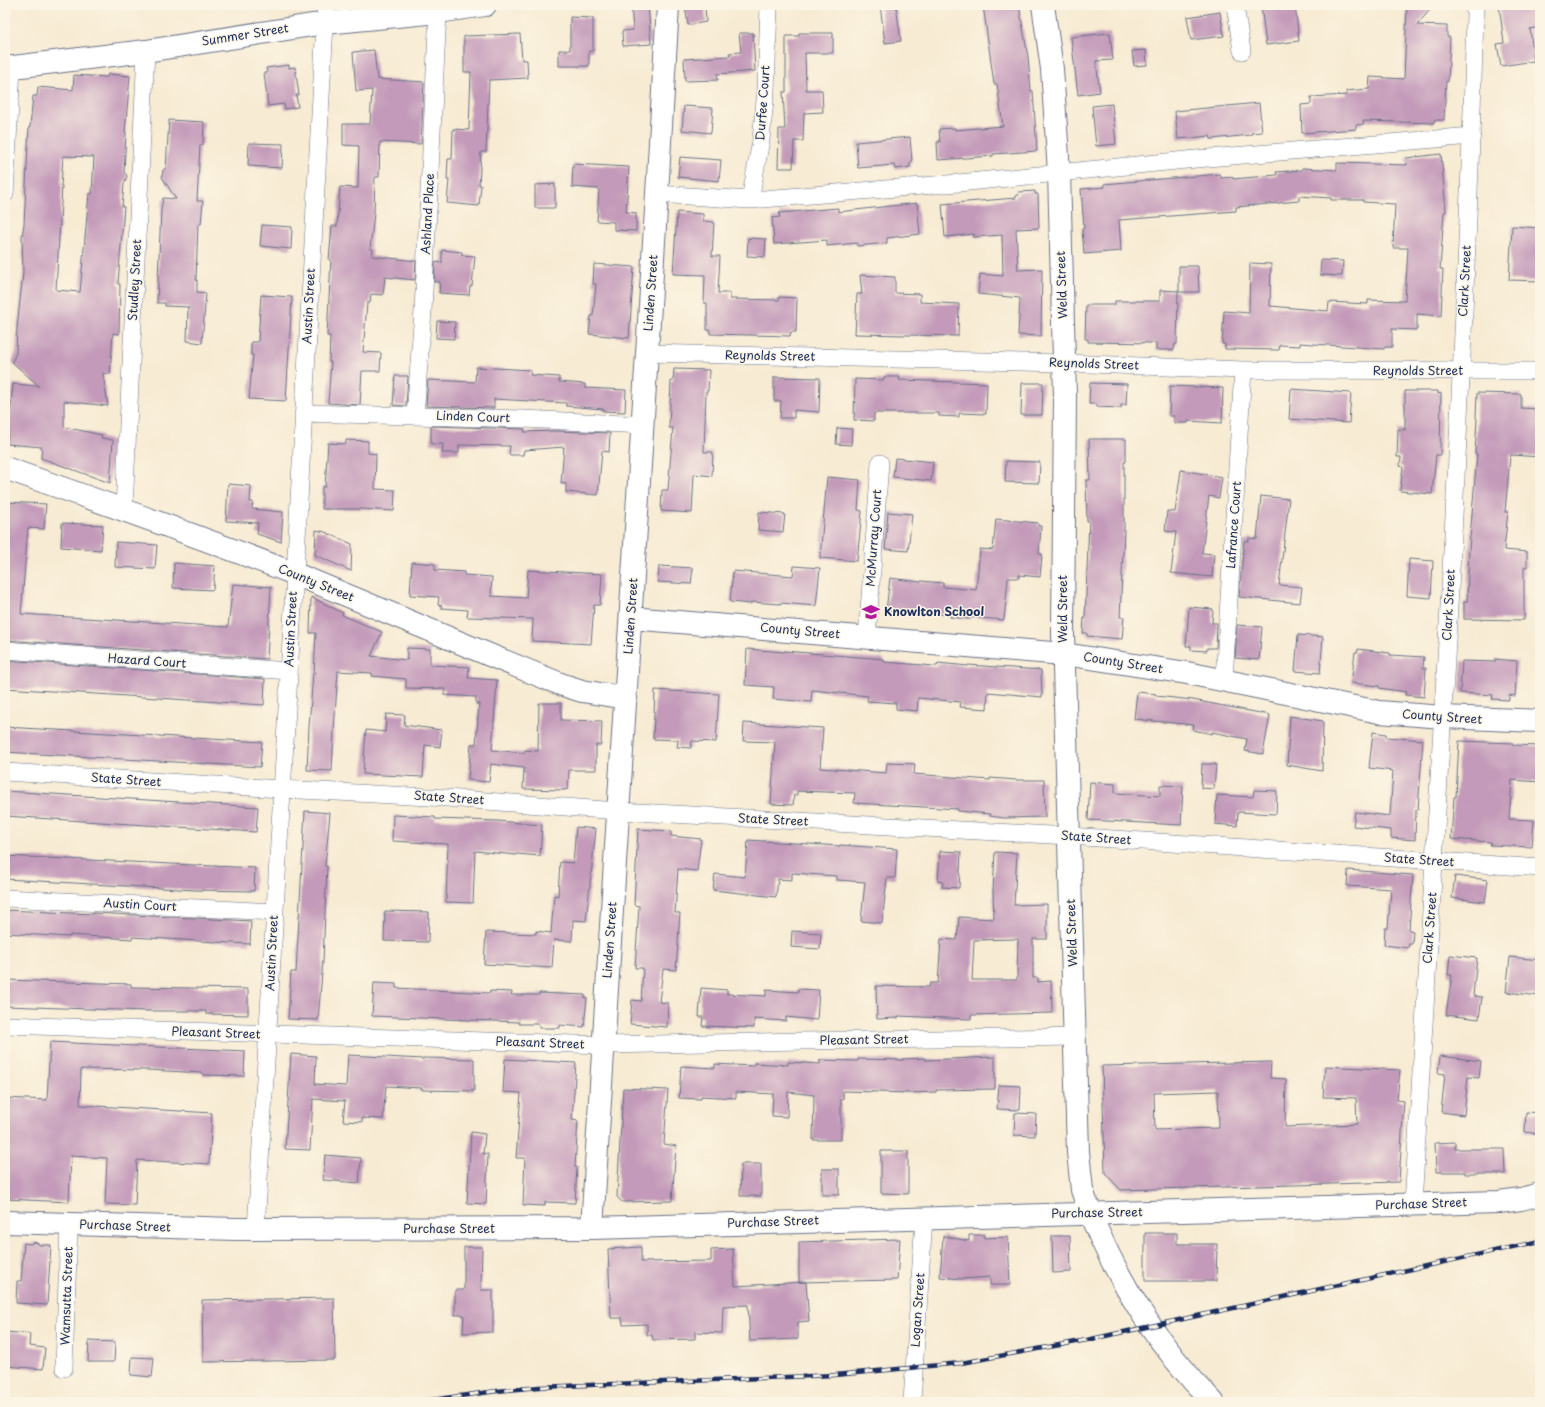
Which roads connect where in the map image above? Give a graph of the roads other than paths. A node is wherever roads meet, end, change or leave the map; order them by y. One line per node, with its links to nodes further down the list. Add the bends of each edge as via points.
1 (485, 5): 7 (main road, Summer Street)
2 (668, 5): 15 (main road, Linden Street)
3 (769, 5): 16 (street, Durfee Court, via 766,91 761,140)
4 (1043, 5): 13 (main road, Weld Street, via 1053,77)
5 (1235, 5): 10 (street)
6 (1474, 5): 12 (street, Clark Street)
7 (438, 12): 8 (main road, Summer Street); 23 (street, Ashland Place, via 423,311)
8 (325, 14): 9 (main road, Summer Street); 22 (street, Austin Street)
9 (146, 51): 11 (main road, Summer Street); 27 (street, Studley Street)
10 (1242, 51)
11 (9, 68): 14 (street)
12 (1472, 136): 13 (street); 21 (street, Clark Street)
13 (1059, 172): 16 (street); 18 (main road, Weld Street)
14 (5, 194)
15 (658, 194): 16 (street); 17 (main road, Linden Street)
16 (750, 200)
17 (647, 353): 18 (street, Reynolds Street); 24 (main road, Linden Street)
18 (1064, 363): 19 (street, Reynolds Street); 32 (main road, Weld Street)
19 (1244, 370): 21 (street, Reynolds Street); 34 (street, Lafrance Court)
20 (1540, 371): 21 (street, Reynolds Street)
21 (1461, 372): 36 (street, Clark Street)
22 (303, 413): 23 (street, Linden Court); 28 (street, Austin Street)
23 (415, 416): 24 (street, Linden Court)
24 (643, 424): 29 (main road, Linden Street)
25 (880, 463): 30 (street, McMurray Court)
26 (5, 468): 27 (main road, County Street)
27 (124, 509): 28 (main road, County Street)
28 (294, 574): 33 (street, Austin Street); 35 (main road, County Street, via 563,685 582,691)
29 (631, 618): 30 (main road, County Street); 35 (main road, Linden Street)
30 (867, 637): 32 (main road, County Street)
31 (5, 650): 33 (street, Hazard Court)
32 (1064, 654): 34 (main road, County Street); 41 (main road, Weld Street)
33 (289, 671): 39 (street, Austin Street)
34 (1224, 680): 36 (main road, County Street, via 1379,712)
35 (626, 698): 40 (main road, Linden Street)
36 (1443, 717): 37 (main road, County Street); 42 (street, Clark Street)
37 (1540, 720)
38 (5, 772): 39 (street, State Street)
39 (282, 789): 40 (street, State Street); 45 (street, Austin Street)
40 (618, 811): 41 (street, State Street); 49 (main road, Linden Street)
41 (1069, 836): 42 (street, State Street); 48 (main road, Weld Street)
42 (1434, 861): 43 (street, State Street); 51 (street, Clark Street)
43 (1540, 868)
44 (5, 898): 45 (street, Austin Court)
45 (275, 912): 47 (street, Austin Street)
46 (5, 1025): 47 (street, Pleasant Street)
47 (267, 1034): 49 (street, Pleasant Street); 57 (street, Austin Street)
48 (1075, 1037): 49 (street, Pleasant Street); 52 (main road, Weld Street, via 1078,1152 1082,1190)
49 (604, 1045): 56 (main road, Linden Street)
50 (1540, 1194): 51 (main road, Purchase Street, via 1504,1201)
51 (1413, 1204): 52 (main road, Purchase Street)
52 (1090, 1213): 53 (main road, Purchase Street); 60 (main road, Weld Street, via 1114,1264 1146,1318 1182,1369)
53 (924, 1218): 56 (main road, Purchase Street); 59 (street, Logan Street)
54 (5, 1222): 55 (main road, Purchase Street)
55 (69, 1224): 57 (main road, Purchase Street); 58 (street, Wamsutta Street)
56 (592, 1228): 57 (main road, Purchase Street)
57 (256, 1229)
58 (64, 1368)
59 (912, 1402)
60 (1213, 1402)

